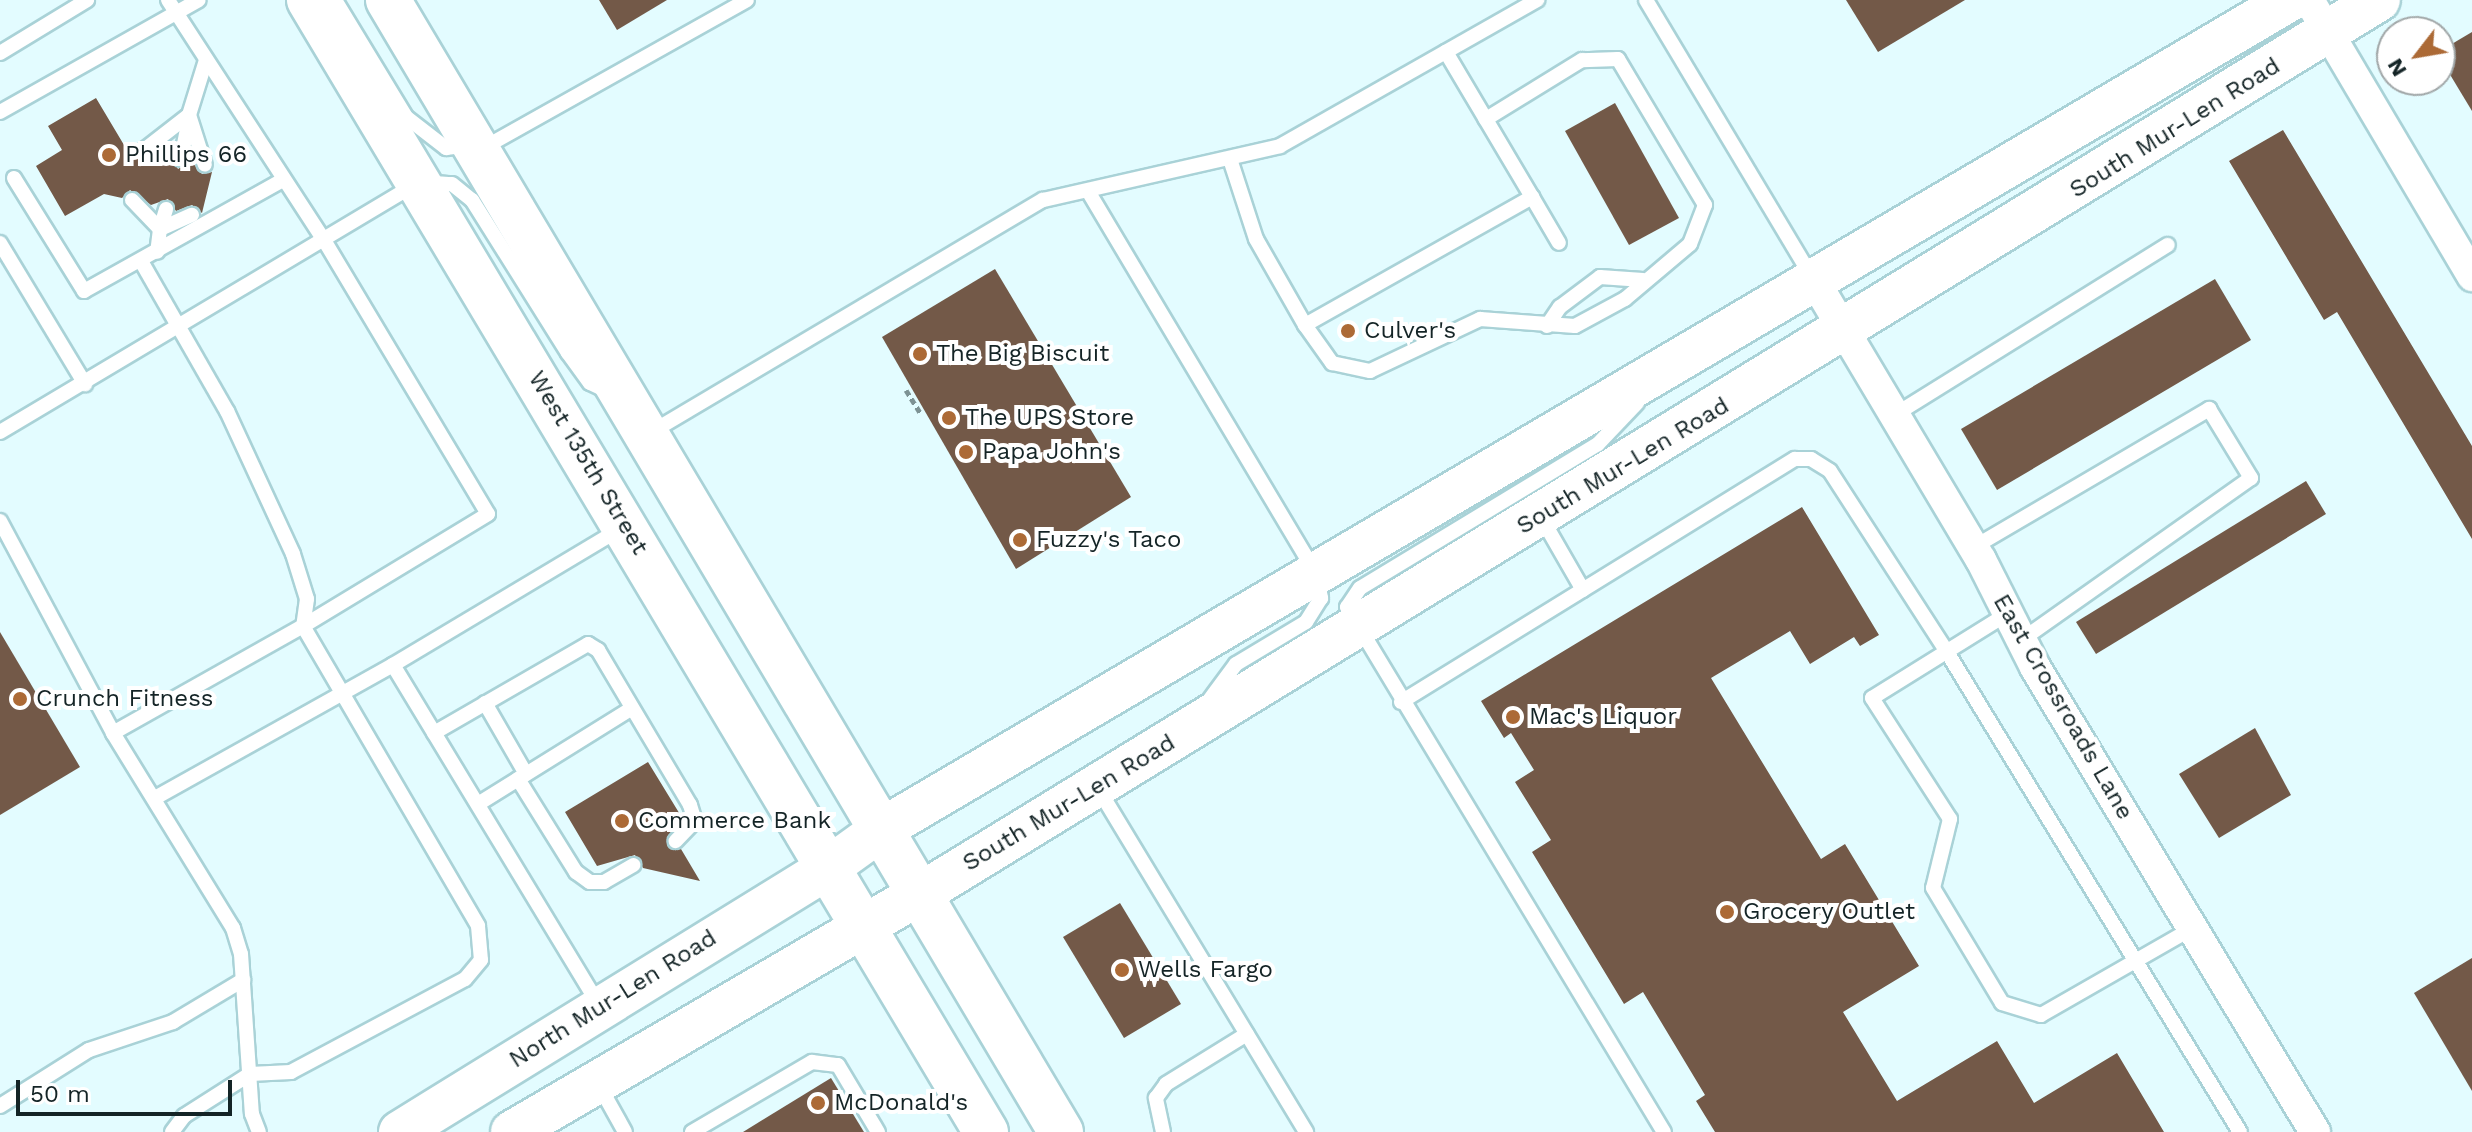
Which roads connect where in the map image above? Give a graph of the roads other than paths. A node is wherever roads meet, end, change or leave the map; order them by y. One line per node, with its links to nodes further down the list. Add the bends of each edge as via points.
1 (87, 0): 15 (lane)
2 (168, 0): 12 (lane)
3 (199, 0): 12 (lane)
4 (309, 0): 27 (main road, West 135th Street)
5 (335, 0): 20 (lane, via 406,117 446,148)
6 (388, 0): 20 (main road)
7 (747, 0): 20 (lane, via 494,142)
8 (1537, 0): 14 (lane)
9 (1646, 0): 42 (lane)
10 (2290, 0): 42 (main road, South Mur-Len Road)
11 (2379, 0): 13 (main road, South Mur-Len Road)
12 (176, 14): 16 (lane); 17 (lane)
13 (2319, 16): 40 (street); 46 (main road, South Mur-Len Road)
14 (1446, 52): 19 (lane); 23 (lane, via 1311,131)
15 (0, 53)
16 (206, 60): 18 (lane); 26 (lane)
17 (0, 112)
18 (189, 115): 21 (lane); 22 (lane); 24 (lane)
19 (1486, 119): 29 (lane); 41 (lane, via 1582,60 1618,59 1705,205 1690,244)
20 (474, 147): 50 (main road)
21 (144, 150)
22 (181, 159)
23 (1230, 159): 28 (lane); 43 (lane, via 1256,239)
24 (205, 165)
25 (14, 178): 39 (lane, via 84,291)
26 (284, 179): 34 (lane); 38 (lane)
27 (420, 182): 34 (lane); 50 (lane, via 452,184 472,200 590,383); 54 (main road, West 135th Street)
28 (1088, 191): 50 (lane, via 1043,200); 56 (lane)
29 (1532, 197): 36 (lane); 43 (lane)
30 (132, 200): 33 (lane)
31 (166, 209): 33 (lane)
32 (192, 215): 33 (lane)
33 (160, 229): 38 (lane)
34 (324, 240): 45 (lane); 58 (lane, via 488,514)
35 (0, 243): 48 (lane)
36 (1559, 243)
37 (2168, 245): 49 (lane)
38 (157, 252): 39 (lane)
39 (141, 261): 45 (lane)
40 (2472, 276)
41 (1643, 280): 44 (lane, via 1625,299 1575,326); 44 (lane, via 1600,277 1560,307)
42 (1814, 280): 46 (street, East Crossroads Lane); 47 (main road, South Mur-Len Road)
43 (1305, 325): 44 (lane, via 1332,363 1370,371 1480,319)
44 (1547, 326)
45 (178, 327): 48 (lane); 58 (lane, via 227,411 293,554 307,599)
46 (1846, 330): 49 (street, East Crossroads Lane); 52 (main road, South Mur-Len Road)
47 (1676, 362): 56 (main road, South Mur-Len Road); 60 (lane, via 1598,444 1360,588 1347,607)
48 (85, 384): 51 (lane)
49 (1896, 414): 55 (street, East Crossroads Lane)
50 (637, 418): 74 (main road)
51 (0, 432)
52 (1541, 517): 57 (lane); 60 (main road, South Mur-Len Road)
53 (0, 521): 67 (lane)
54 (625, 526): 62 (lane); 77 (main road, West 135th Street)
55 (1974, 547): 59 (street, East Crossroads Lane); 59 (lane, via 2209,409 2251,478)
56 (1316, 574): 69 (lane, via 1321,598 1306,622 1236,664); 74 (main road, South Mur-Len Road)
57 (1583, 590): 61 (lane, via 1795,459 1811,459 1830,471); 64 (lane)
58 (303, 626): 63 (lane); 67 (lane)
59 (2014, 627): 61 (lane); 80 (street, East Crossroads Lane)
60 (1357, 629): 64 (lane); 69 (main road, South Mur-Len Road)
61 (1947, 652): 81 (lane); 81 (lane, via 1872,698 1950,819 1933,888 2002,1003 2041,1015)
62 (393, 665): 63 (lane); 68 (lane)
63 (338, 693): 72 (lane); 85 (lane, via 478,926 481,960 465,979 291,1072)
64 (1401, 702): 99 (lane)
65 (485, 703): 66 (lane, via 588,644 598,650); 68 (lane); 70 (lane)
66 (632, 708): 70 (lane); 75 (lane, via 693,813 695,821)
67 (113, 733): 72 (lane)
68 (434, 733): 73 (lane)
69 (1185, 733): 71 (main road, South Mur-Len Road)
70 (522, 776): 73 (lane); 76 (lane, via 576,872 590,882 604,882)
71 (1096, 787): 78 (main road, South Mur-Len Road); 84 (lane)
72 (155, 798): 82 (lane, via 233,928)
73 (478, 804): 83 (lane)
74 (882, 829): 77 (main road, South Mur-Len Road); 78 (main road)
75 (676, 841)
76 (634, 865)
77 (828, 868): 79 (main road, West 135th Street); 83 (main road, North Mur-Len Road)
78 (920, 894): 79 (main road, South Mur-Len Road); 96 (main road)
79 (864, 928): 86 (main road); 95 (main road, West 135th Street)
80 (2193, 928): 81 (lane); 101 (street, East Crossroads Lane)
81 (2138, 960): 100 (lane)
82 (243, 980): 85 (lane); 87 (lane, via 173,1022 89,1050)
83 (599, 1005): 90 (main road, North Mur-Len Road)
84 (1247, 1034): 97 (lane, via 1166,1084 1156,1098); 98 (lane)
85 (250, 1074): 88 (lane, via 184,1116); 89 (lane)
86 (596, 1081): 91 (main road); 92 (lane)
87 (0, 1106)
88 (172, 1132)
89 (259, 1132)
90 (400, 1132)
91 (512, 1132)
92 (625, 1132)
93 (692, 1132): 94 (lane, via 812,1062 838,1065)
94 (878, 1132)
95 (986, 1132)
96 (1061, 1132)
97 (1163, 1132)
98 (1306, 1132)
99 (1664, 1132)
100 (2240, 1132)
101 (2315, 1132)

